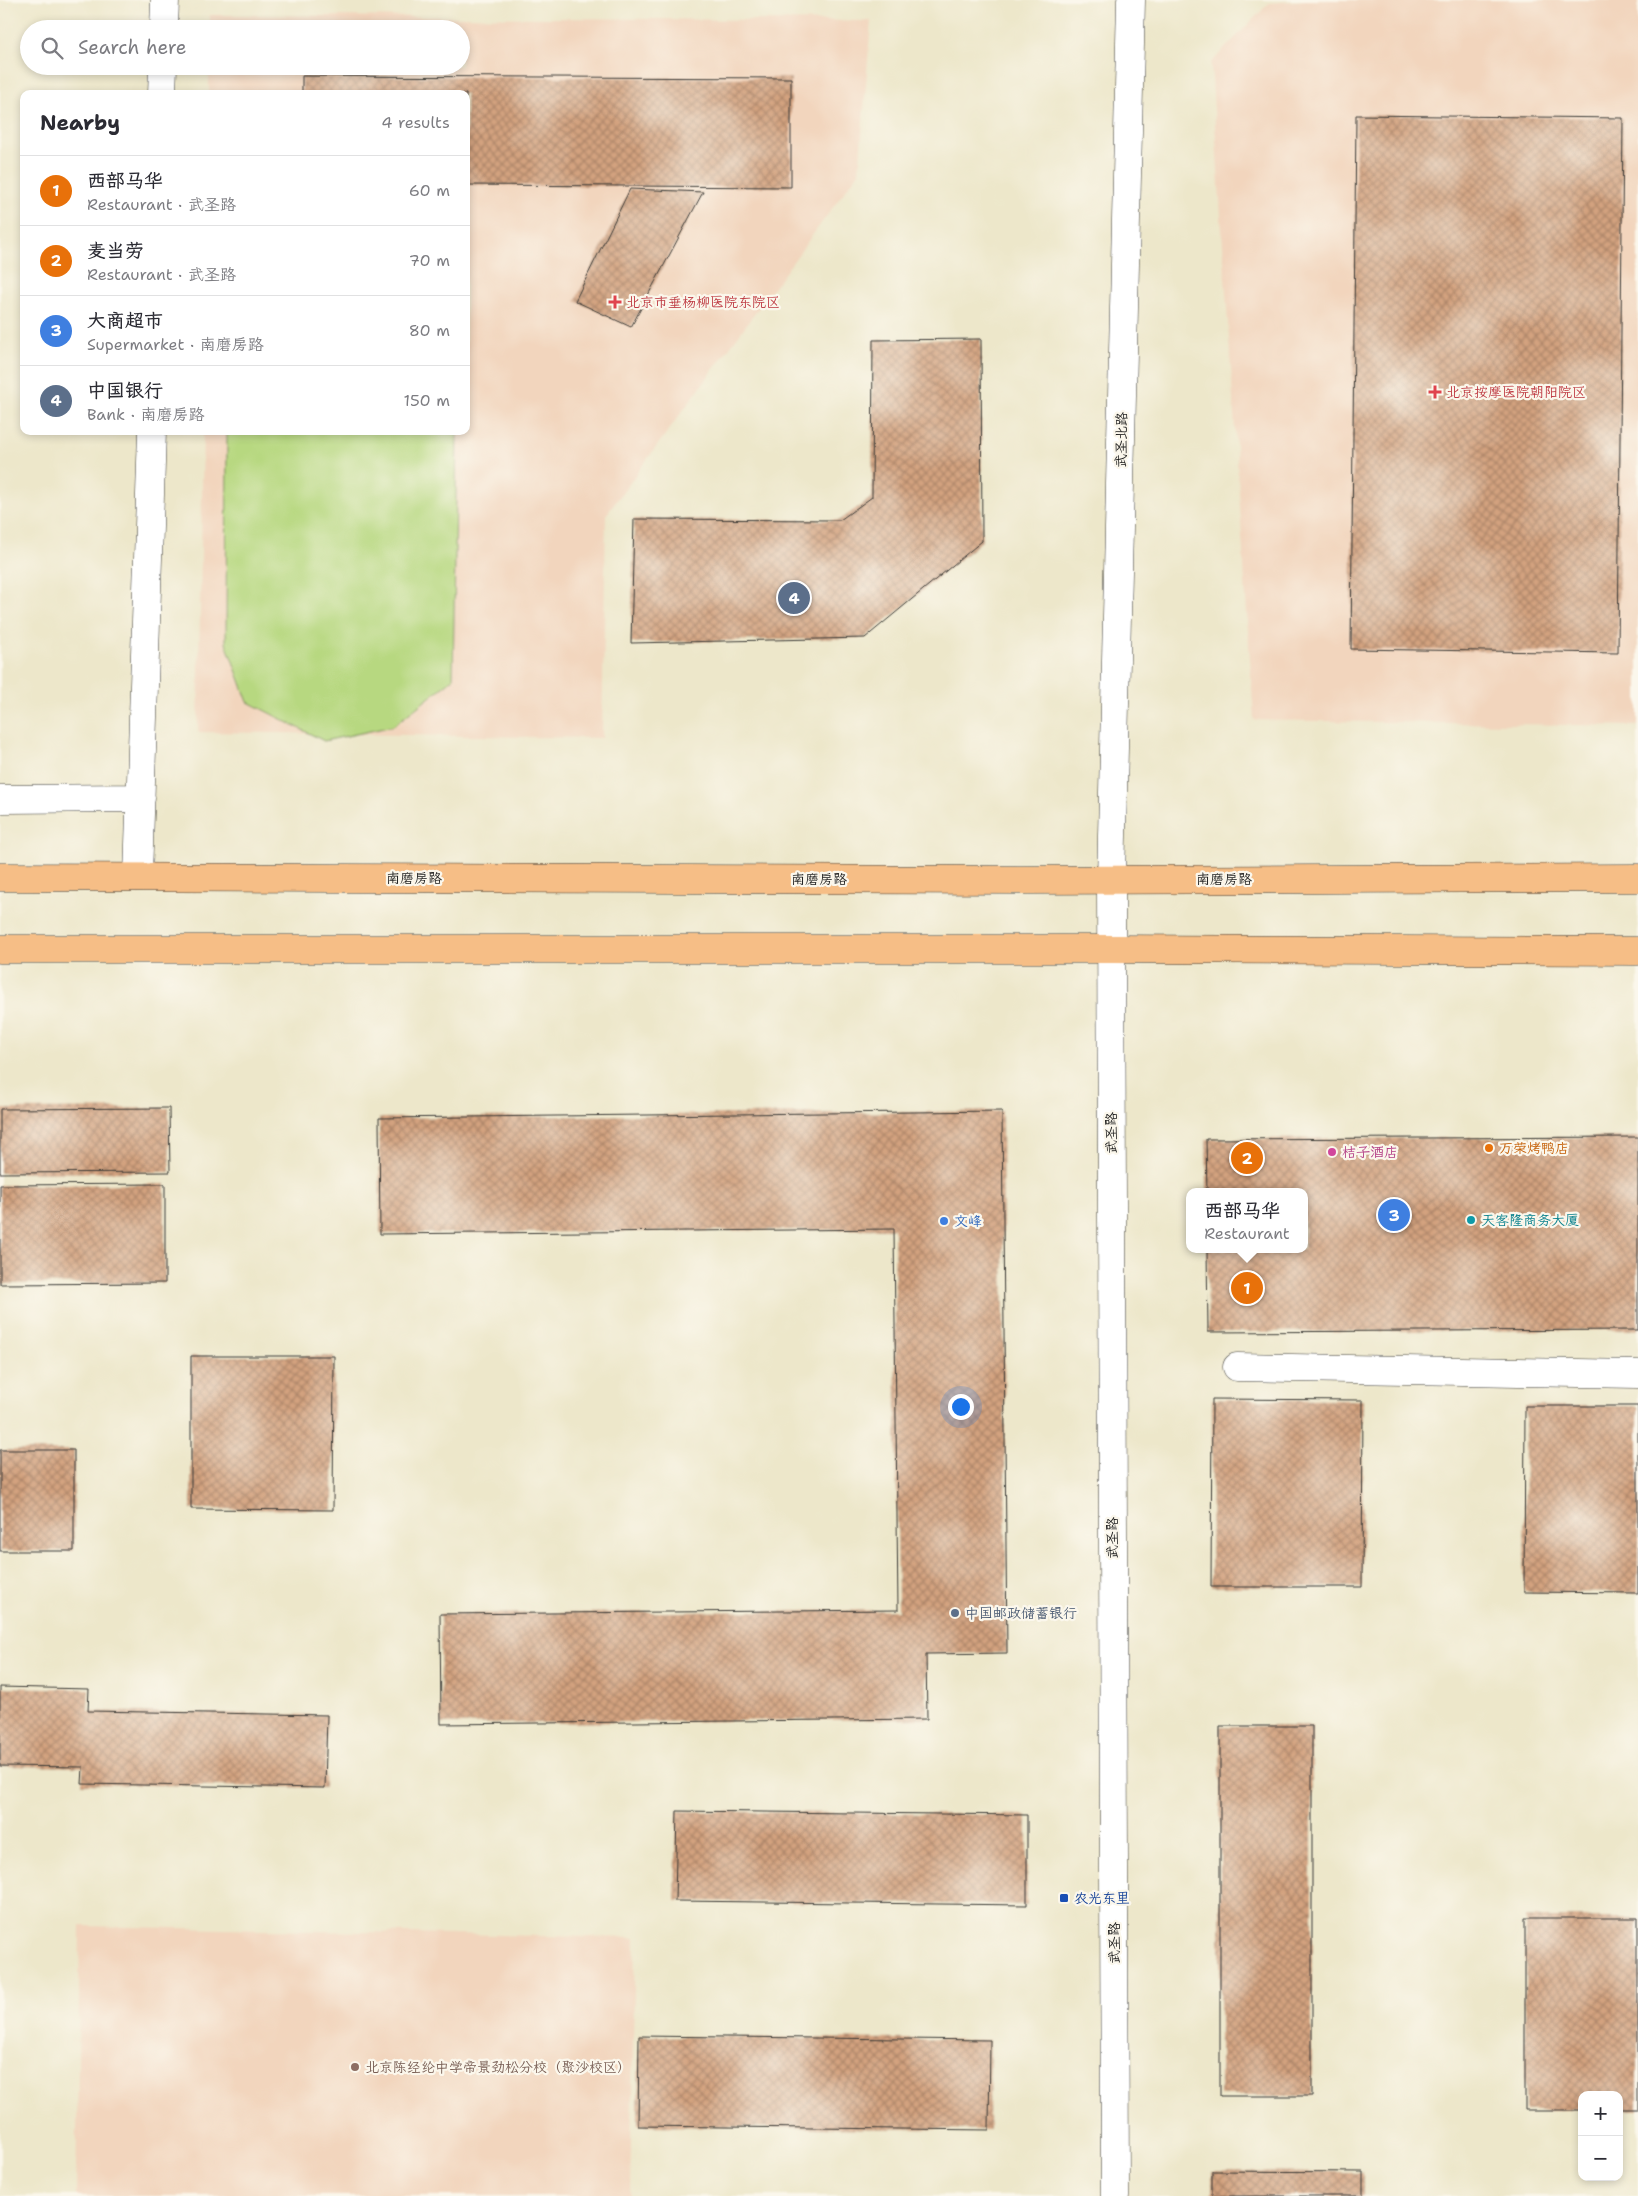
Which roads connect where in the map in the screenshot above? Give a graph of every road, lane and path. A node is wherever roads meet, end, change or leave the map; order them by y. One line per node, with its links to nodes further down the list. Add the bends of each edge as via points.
1 (165, 0): 3 (street)
2 (1131, 0): 12 (street, 武圣北路)
3 (164, 20)
4 (163, 75): 5 (street)
5 (162, 90)
6 (152, 435): 8 (street)
7 (0, 798): 8 (street)
8 (141, 798): 10 (street)
9 (0, 876): 10 (main road, 南磨房路)
10 (138, 877): 12 (main road, 南磨房路)
11 (1638, 878): 12 (main road, 南磨房路)
12 (1111, 880): 14 (street, 武圣路)
13 (0, 949): 14 (main road)
14 (1111, 949): 15 (main road); 18 (street, 武圣路)
15 (1638, 951)
16 (1237, 1367): 17 (street)
17 (1638, 1374)
18 (1114, 2196)

